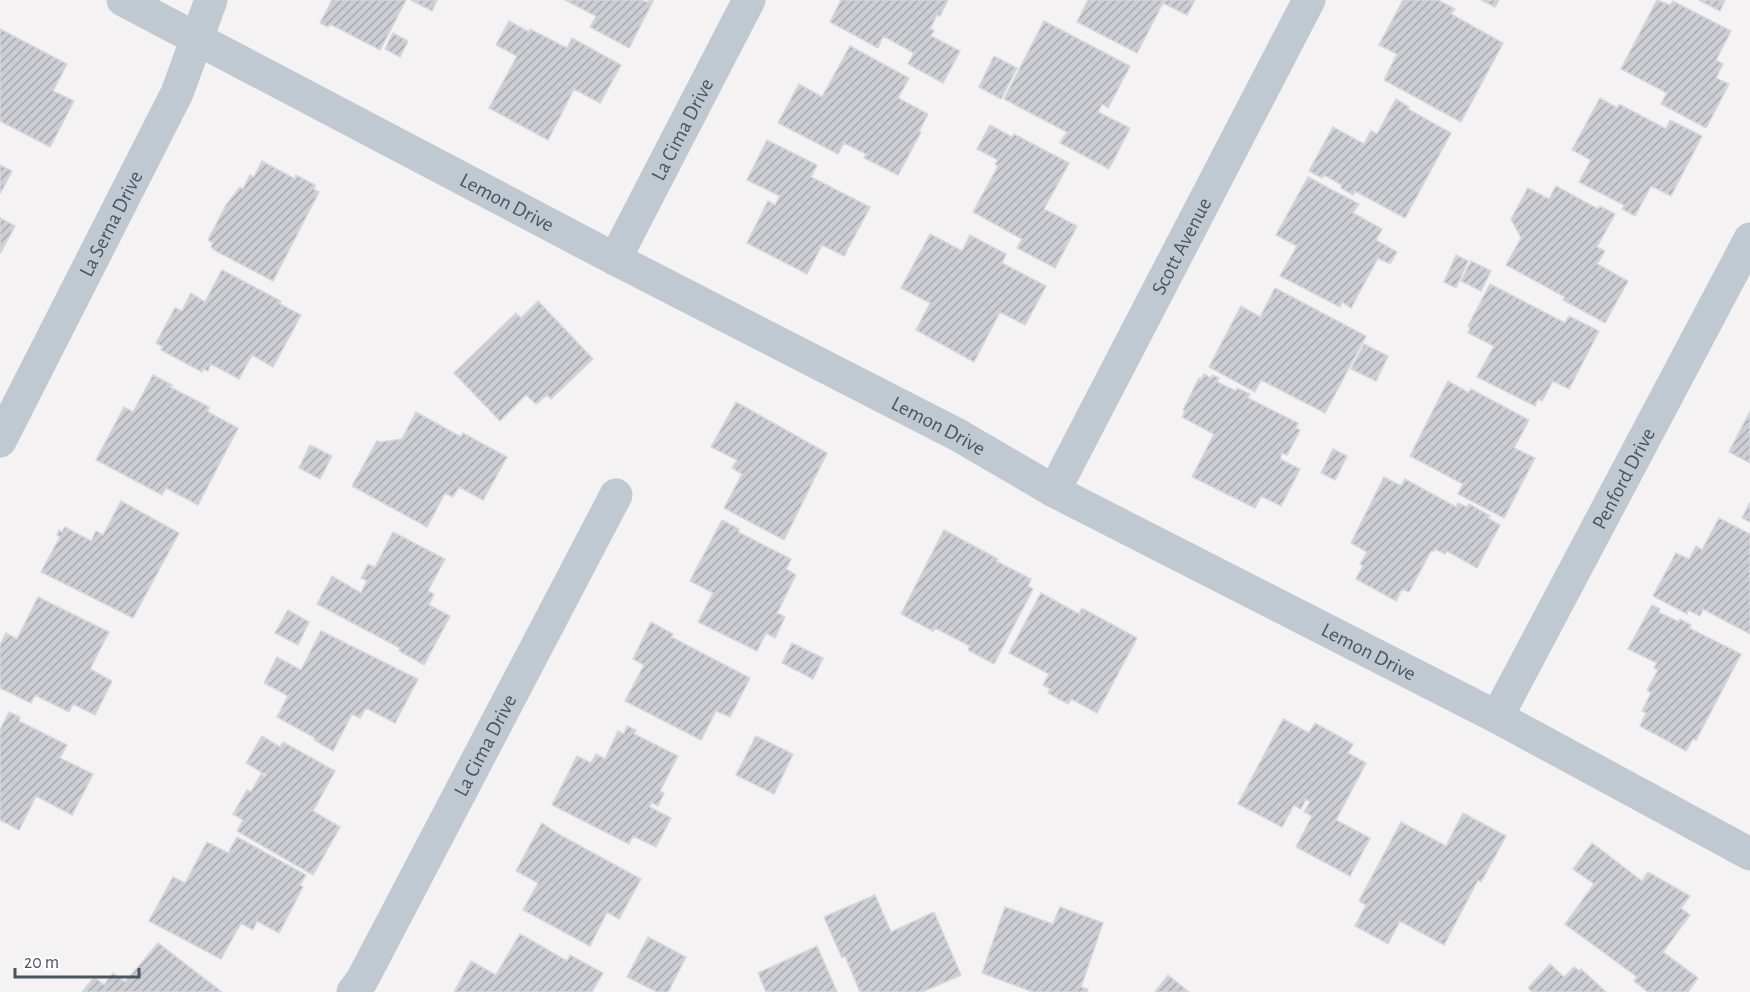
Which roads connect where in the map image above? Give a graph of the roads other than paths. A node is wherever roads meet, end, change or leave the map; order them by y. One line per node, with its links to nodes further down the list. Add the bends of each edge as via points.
1 (123, 0): 5 (street, Lemon Drive)
2 (211, 0): 5 (street, La Serna Drive)
3 (749, 0): 7 (street, La Cima Drive)
4 (1309, 0): 9 (street, Scott Avenue)
5 (197, 39): 7 (street, Lemon Drive); 8 (street, La Serna Drive, via 177,93)
6 (1750, 239): 11 (street, Penford Drive)
7 (615, 259): 9 (street, Lemon Drive, via 958,435)
8 (0, 441)
9 (1054, 491): 11 (street, Lemon Drive)
10 (616, 495): 13 (street, La Cima Drive)
11 (1497, 717): 12 (street, Lemon Drive)
12 (1750, 854)
13 (353, 992)

